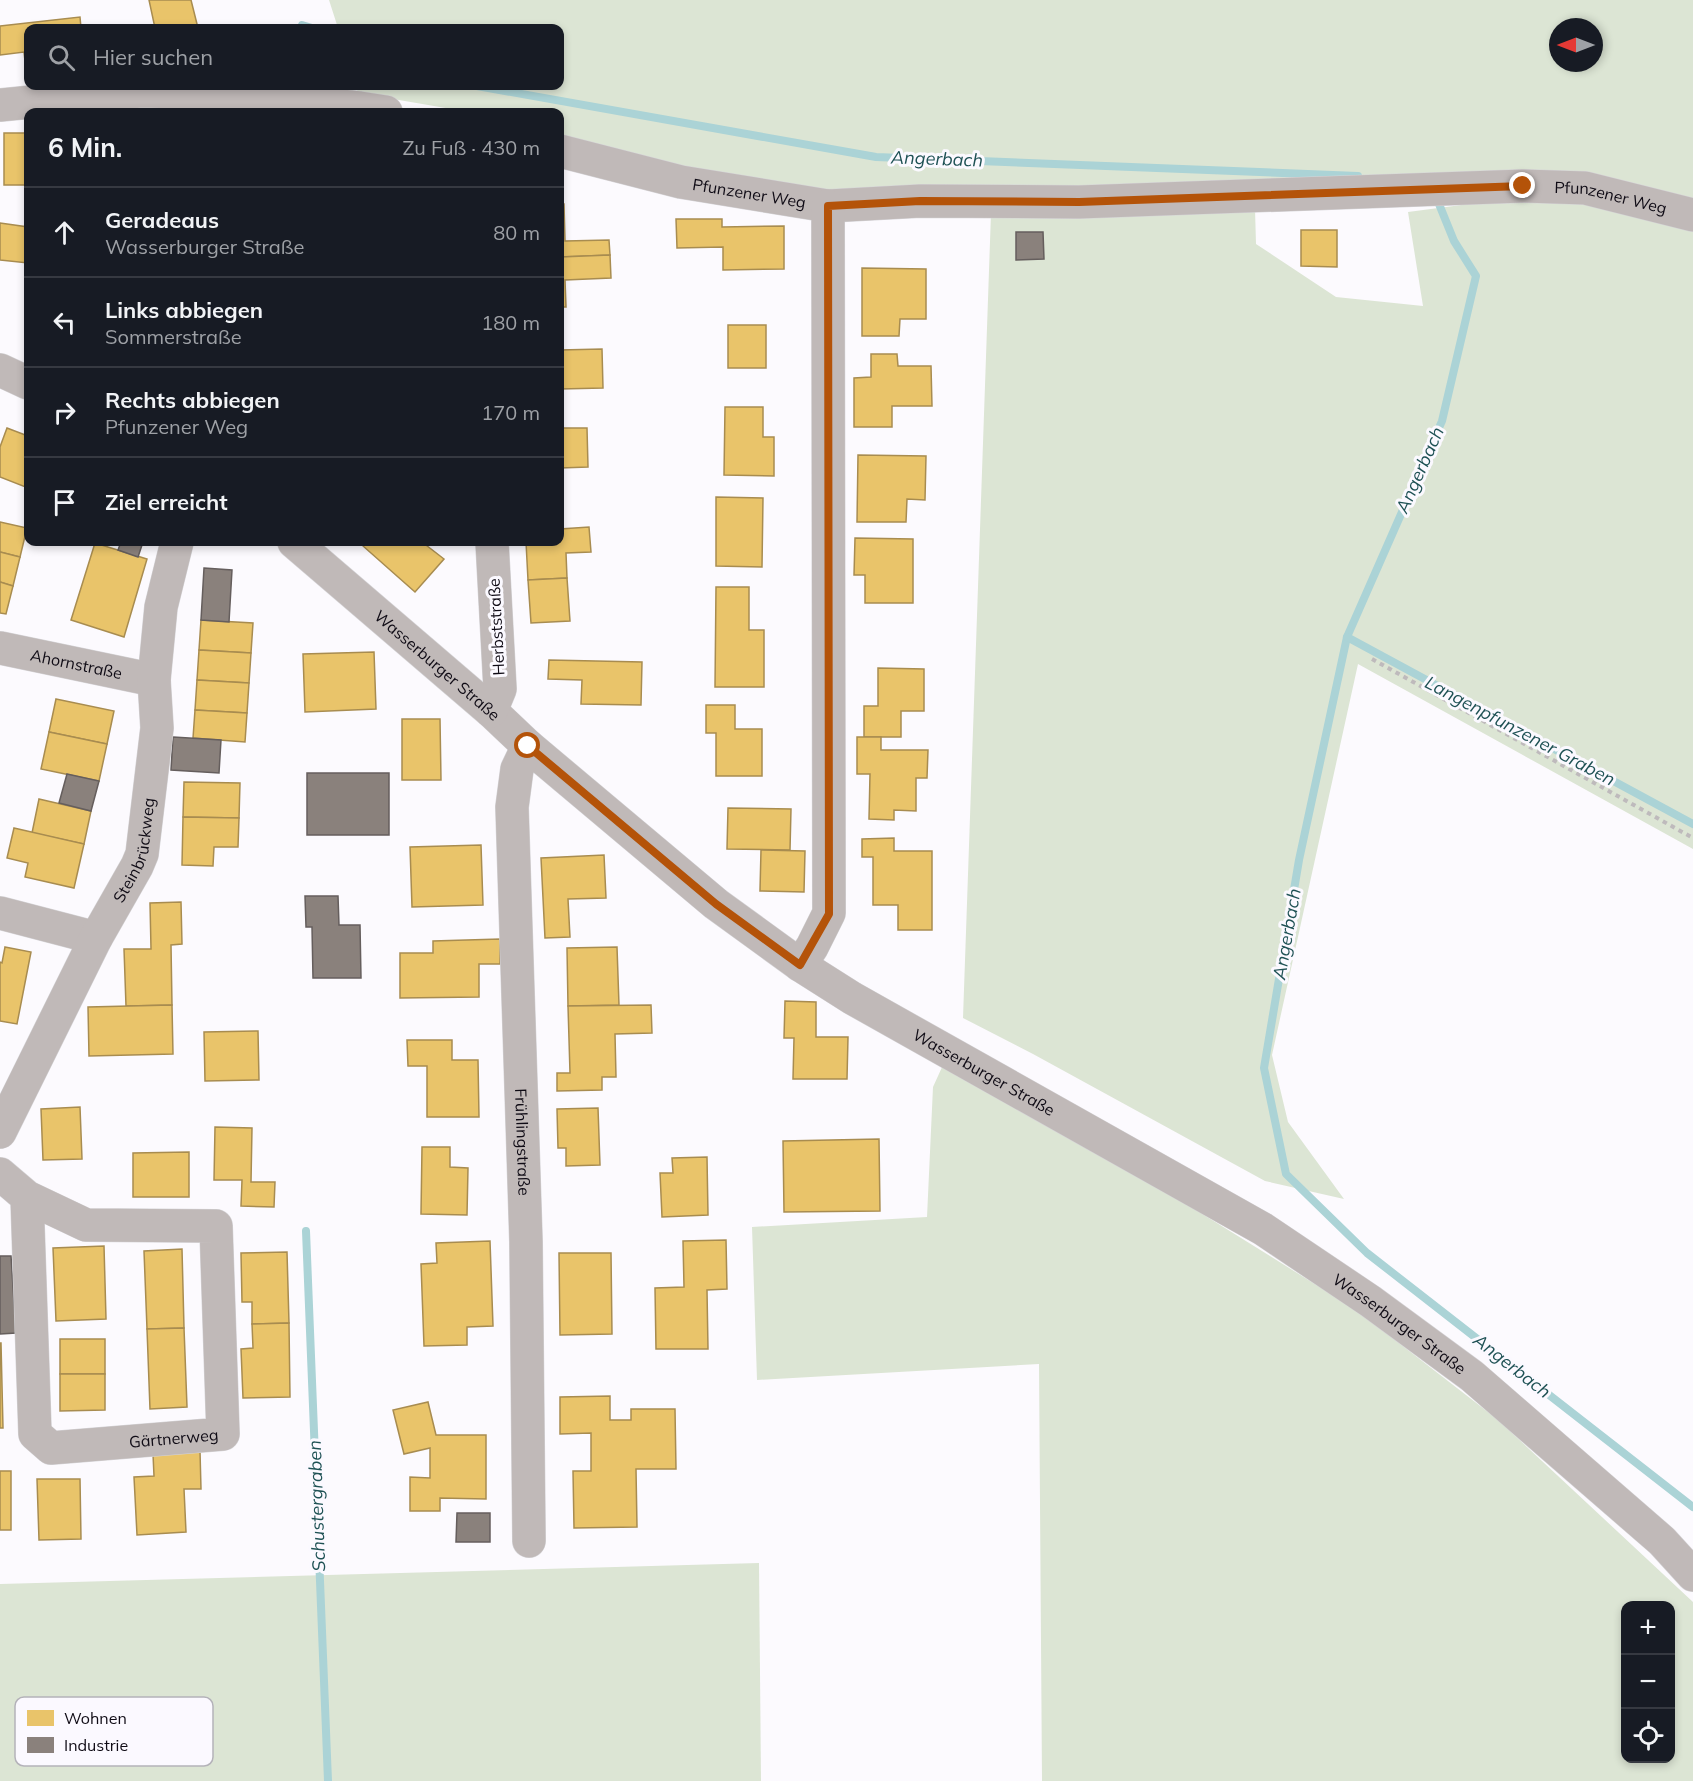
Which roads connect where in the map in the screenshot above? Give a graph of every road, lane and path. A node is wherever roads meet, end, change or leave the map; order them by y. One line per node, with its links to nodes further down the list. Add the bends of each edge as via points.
1 (141, 102): 2 (street); 3 (street, via 216,93)
2 (0, 105)
3 (360, 108)
4 (564, 152): 5 (street, Pfunzener Weg, via 681,182)
5 (828, 206): 6 (street, Pfunzener Weg, via 1523,186 1585,188); 20 (street, via 829,914)
6 (1693, 215)
7 (0, 370): 8 (street)
8 (24, 381)
9 (176, 546): 14 (street, Steinbrückweg, via 161,607)
10 (299, 546): 15 (street, Wasserburger Straße)
11 (492, 546): 15 (street, Herbststraße, via 500,689)
12 (0, 648): 14 (street, Ahornstraße)
13 (1372, 659): 17 (path)
14 (154, 680): 19 (street, Steinbrückweg, via 157,728 142,854)
15 (491, 711): 16 (street, Wasserburger Straße)
16 (528, 746): 20 (street, Wasserburger Straße, via 716,904); 24 (street, Frühlingstraße, via 517,769 512,807 526,1242)
17 (1693, 838)
18 (0, 913): 19 (street)
19 (96, 939): 21 (street, Steinbrückweg)
20 (800, 965): 25 (street, Wasserburger Straße, via 904,1029 1263,1229 1370,1301 1472,1376 1662,1541)
21 (0, 1132)
22 (0, 1174): 23 (street, Gärtnerweg)
23 (27, 1197): 23 (street, Gärtnerweg, via 35,1434 51,1448 224,1434 216,1226 86,1225)
24 (529, 1541)
25 (1693, 1575)

